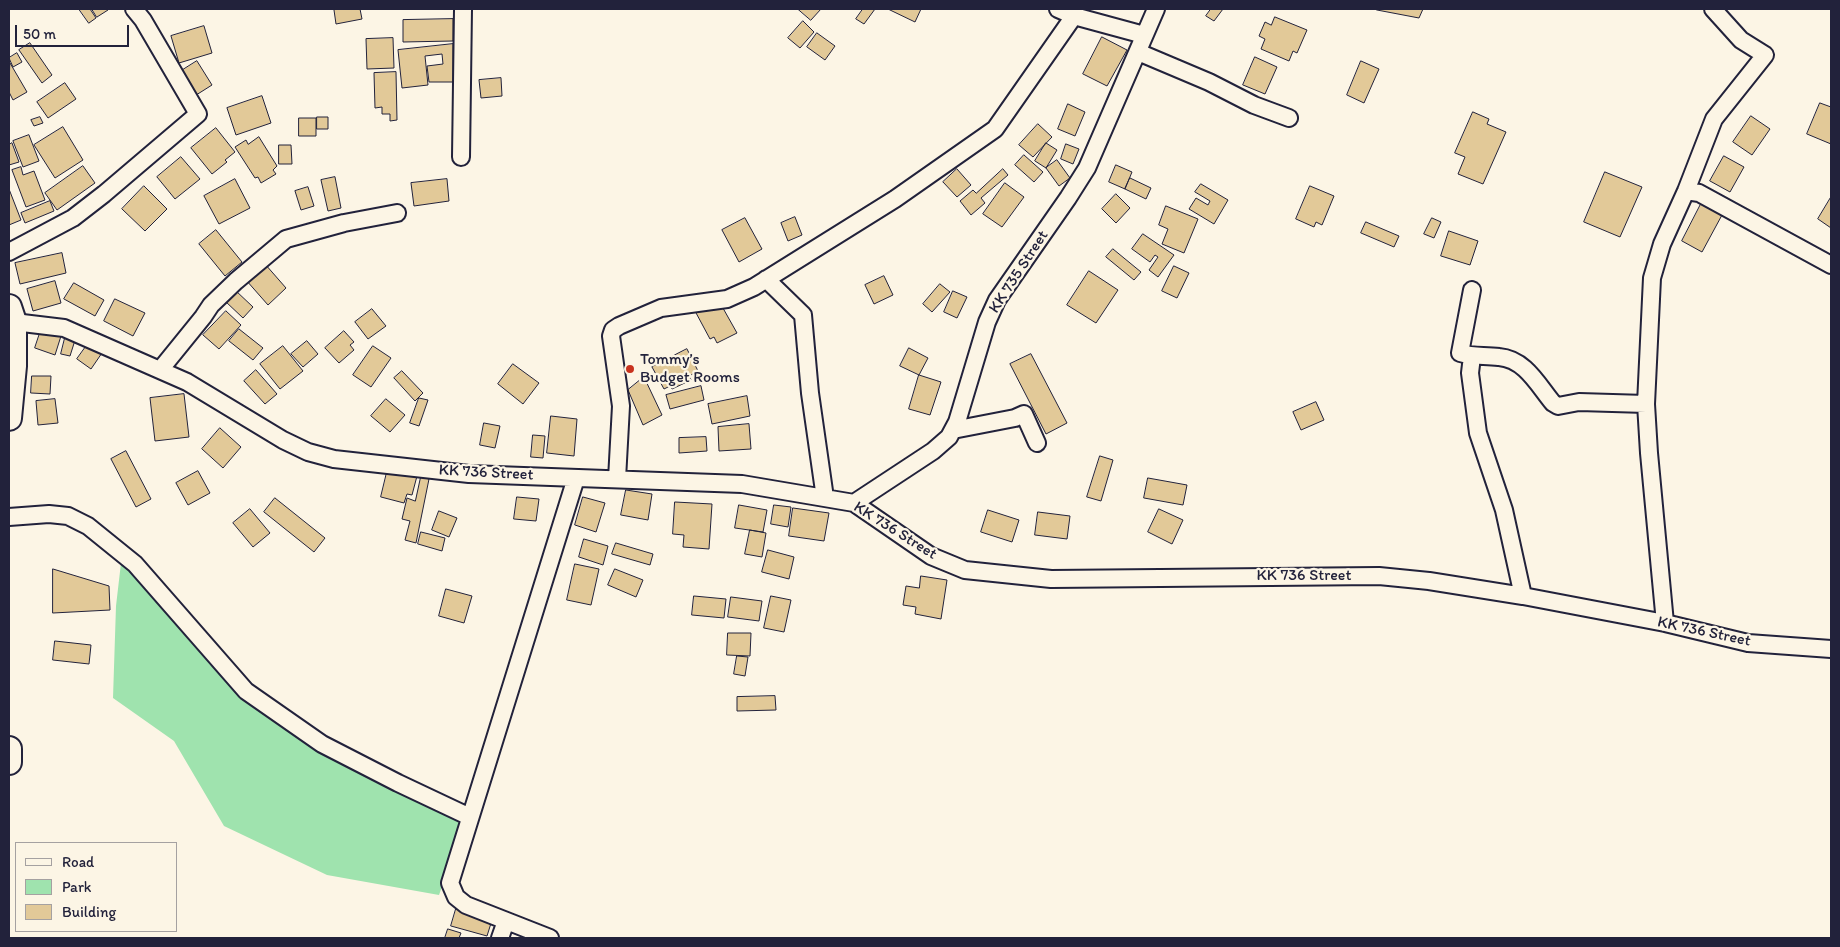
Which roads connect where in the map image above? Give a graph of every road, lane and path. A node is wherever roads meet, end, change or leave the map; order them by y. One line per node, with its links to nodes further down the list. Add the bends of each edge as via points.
1 (134, 9): 13 (street, via 198,114 73,218)
2 (463, 9): 10 (street)
3 (1058, 9): 6 (street)
4 (1156, 9): 7 (street, KK 735 Street)
5 (1713, 9): 11 (street, via 1741,40 1765,55 1714,119)
6 (1074, 16): 7 (street); 15 (street, via 995,129 895,199)
7 (1144, 35): 8 (street, KK 735 Street)
8 (1138, 52): 9 (street); 22 (street, KK 735 Street, via 1087,168 997,300)
9 (1290, 118)
10 (461, 157)
11 (1686, 191): 14 (street, via 1699,193); 20 (street, via 1662,244 1652,278)
12 (397, 213): 19 (street, via 296,235 276,246 211,304)
13 (9, 252)
14 (1831, 265)
15 (766, 279): 25 (street, via 727,299 661,308 613,330 611,336 621,406); 26 (street, via 803,315)
16 (1472, 290): 18 (street, via 1460,353)
17 (12, 315): 19 (street, KK 736 Street, via 64,328); 21 (main road, via 14,366)
18 (1472, 356): 20 (street, via 1501,357 1524,366 1552,404 1558,406 1579,402); 29 (street, via 1470,373 1478,432 1504,510)
19 (160, 370): 24 (street, KK 736 Street, via 187,382 283,440 308,452 334,459 469,474)
20 (1646, 404): 30 (street)
21 (9, 418)
22 (952, 430): 23 (street, via 1024,414); 27 (street, KK 735 Street, via 934,451)
23 (1037, 443)
24 (576, 478): 25 (street, KK 736 Street); 34 (street)
25 (617, 479): 26 (street, KK 736 Street, via 742,484)
26 (825, 498): 27 (street, KK 736 Street)
27 (854, 503): 29 (street, KK 736 Street, via 931,556 966,570 1051,579 1379,576)
28 (9, 517): 34 (street, via 68,516 88,526 135,564 246,692 322,744)
29 (1523, 596): 30 (street, KK 736 Street)
30 (1665, 623): 31 (street, KK 736 Street, via 1748,643)
31 (1831, 649)
32 (9, 749): 33 (main road)
33 (9, 762)
34 (470, 817): 35 (street, via 450,883 456,898 466,905)
35 (506, 921): 36 (street); 37 (street)
36 (500, 938)
37 (550, 938)

